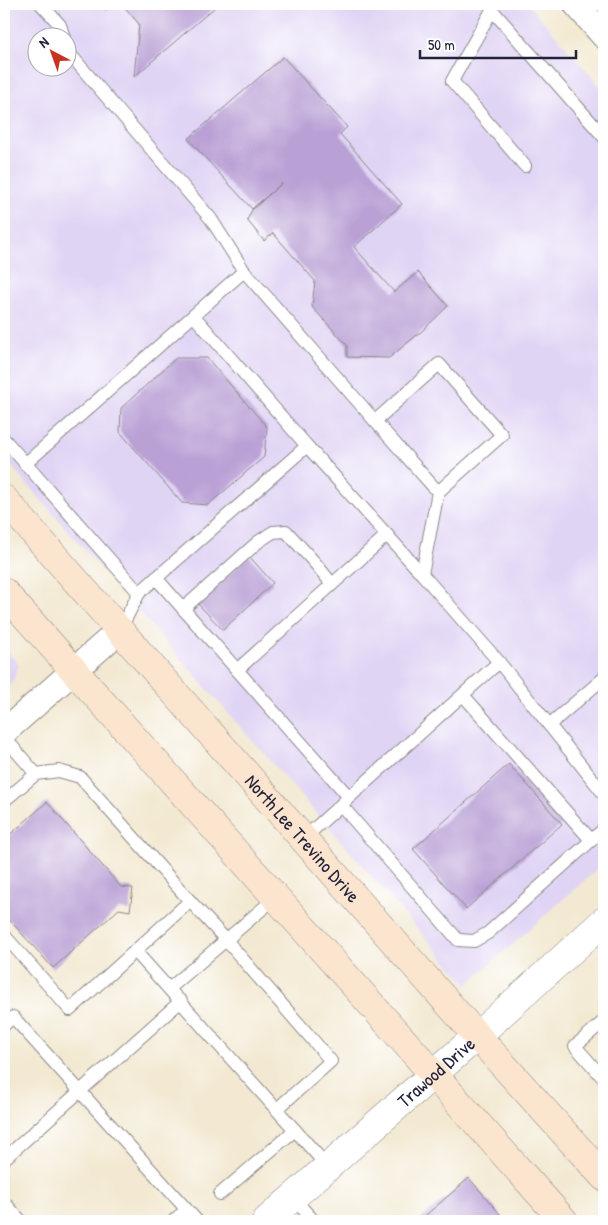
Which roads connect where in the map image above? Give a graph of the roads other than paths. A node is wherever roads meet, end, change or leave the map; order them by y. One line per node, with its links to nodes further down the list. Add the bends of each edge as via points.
1 (41, 4): 4 (lane)
2 (576, 4): 5 (street)
3 (489, 7): 7 (lane); 8 (lane, via 452,81)
4 (61, 28)
5 (604, 36)
6 (78, 64): 9 (lane, via 211,219)
7 (604, 138)
8 (525, 166)
9 (244, 270): 10 (lane); 11 (lane)
10 (194, 316): 13 (lane); 14 (lane)
11 (374, 421): 15 (lane); 15 (lane, via 439,364 502,435)
12 (4, 439): 14 (lane)
13 (308, 446): 17 (lane); 19 (lane)
14 (25, 464): 21 (lane)
15 (438, 492): 18 (lane)
16 (4, 499): 24 (main road, North Lee Trevino Drive)
17 (388, 535): 18 (lane); 20 (lane)
18 (422, 574): 25 (lane)
19 (156, 578): 21 (lane); 23 (lane)
20 (332, 584): 23 (lane, via 286,532 273,532); 26 (lane)
21 (138, 593): 24 (lane)
22 (6, 600): 27 (main road)
23 (183, 609): 26 (lane)
24 (120, 630): 27 (street); 38 (main road, North Lee Trevino Drive)
25 (499, 662): 29 (lane); 30 (lane)
26 (237, 670): 36 (lane)
27 (73, 671): 31 (street); 40 (main road)
28 (604, 678): 30 (lane)
29 (463, 695): 36 (lane); 39 (lane)
30 (549, 725): 34 (lane)
31 (4, 732)
32 (4, 736): 33 (lane)
33 (36, 774): 35 (lane); 41 (lane, via 58,771 80,777)
34 (604, 794)
35 (4, 801)
36 (345, 801): 38 (lane); 39 (lane, via 458,940 474,941 488,933)
37 (604, 829): 39 (lane)
38 (303, 839): 50 (main road, North Lee Trevino Drive)
39 (592, 840)
40 (275, 898): 44 (lane); 51 (main road)
41 (190, 901): 44 (lane); 45 (lane)
42 (604, 921): 50 (street, Trawood Drive)
43 (4, 935): 45 (lane, via 70,1010)
44 (226, 940): 46 (lane); 54 (lane, via 331,1061)
45 (135, 951): 46 (lane)
46 (170, 988): 47 (lane)
47 (181, 1001): 53 (lane); 54 (lane)
48 (604, 1021): 52 (lane, via 575,1046)
49 (4, 1025): 53 (lane, via 12,1017)
50 (477, 1036): 51 (street, Trawood Drive); 58 (main road, North Lee Trevino Drive)
51 (433, 1075): 57 (street, Trawood Drive); 68 (main road)
52 (604, 1079)
53 (80, 1092): 56 (lane); 62 (lane)
54 (277, 1109): 55 (lane)
55 (295, 1130): 57 (lane); 59 (lane)
56 (4, 1159)
57 (328, 1167): 60 (street, Trawood Drive)
58 (604, 1177)
59 (220, 1194)
60 (293, 1198): 66 (street, Trawood Drive); 67 (lane)
61 (4, 1202): 63 (lane)
62 (186, 1210): 64 (lane); 65 (lane)
63 (21, 1221)
64 (173, 1221)
65 (197, 1221)
66 (266, 1221)
67 (314, 1221)
68 (564, 1221)

